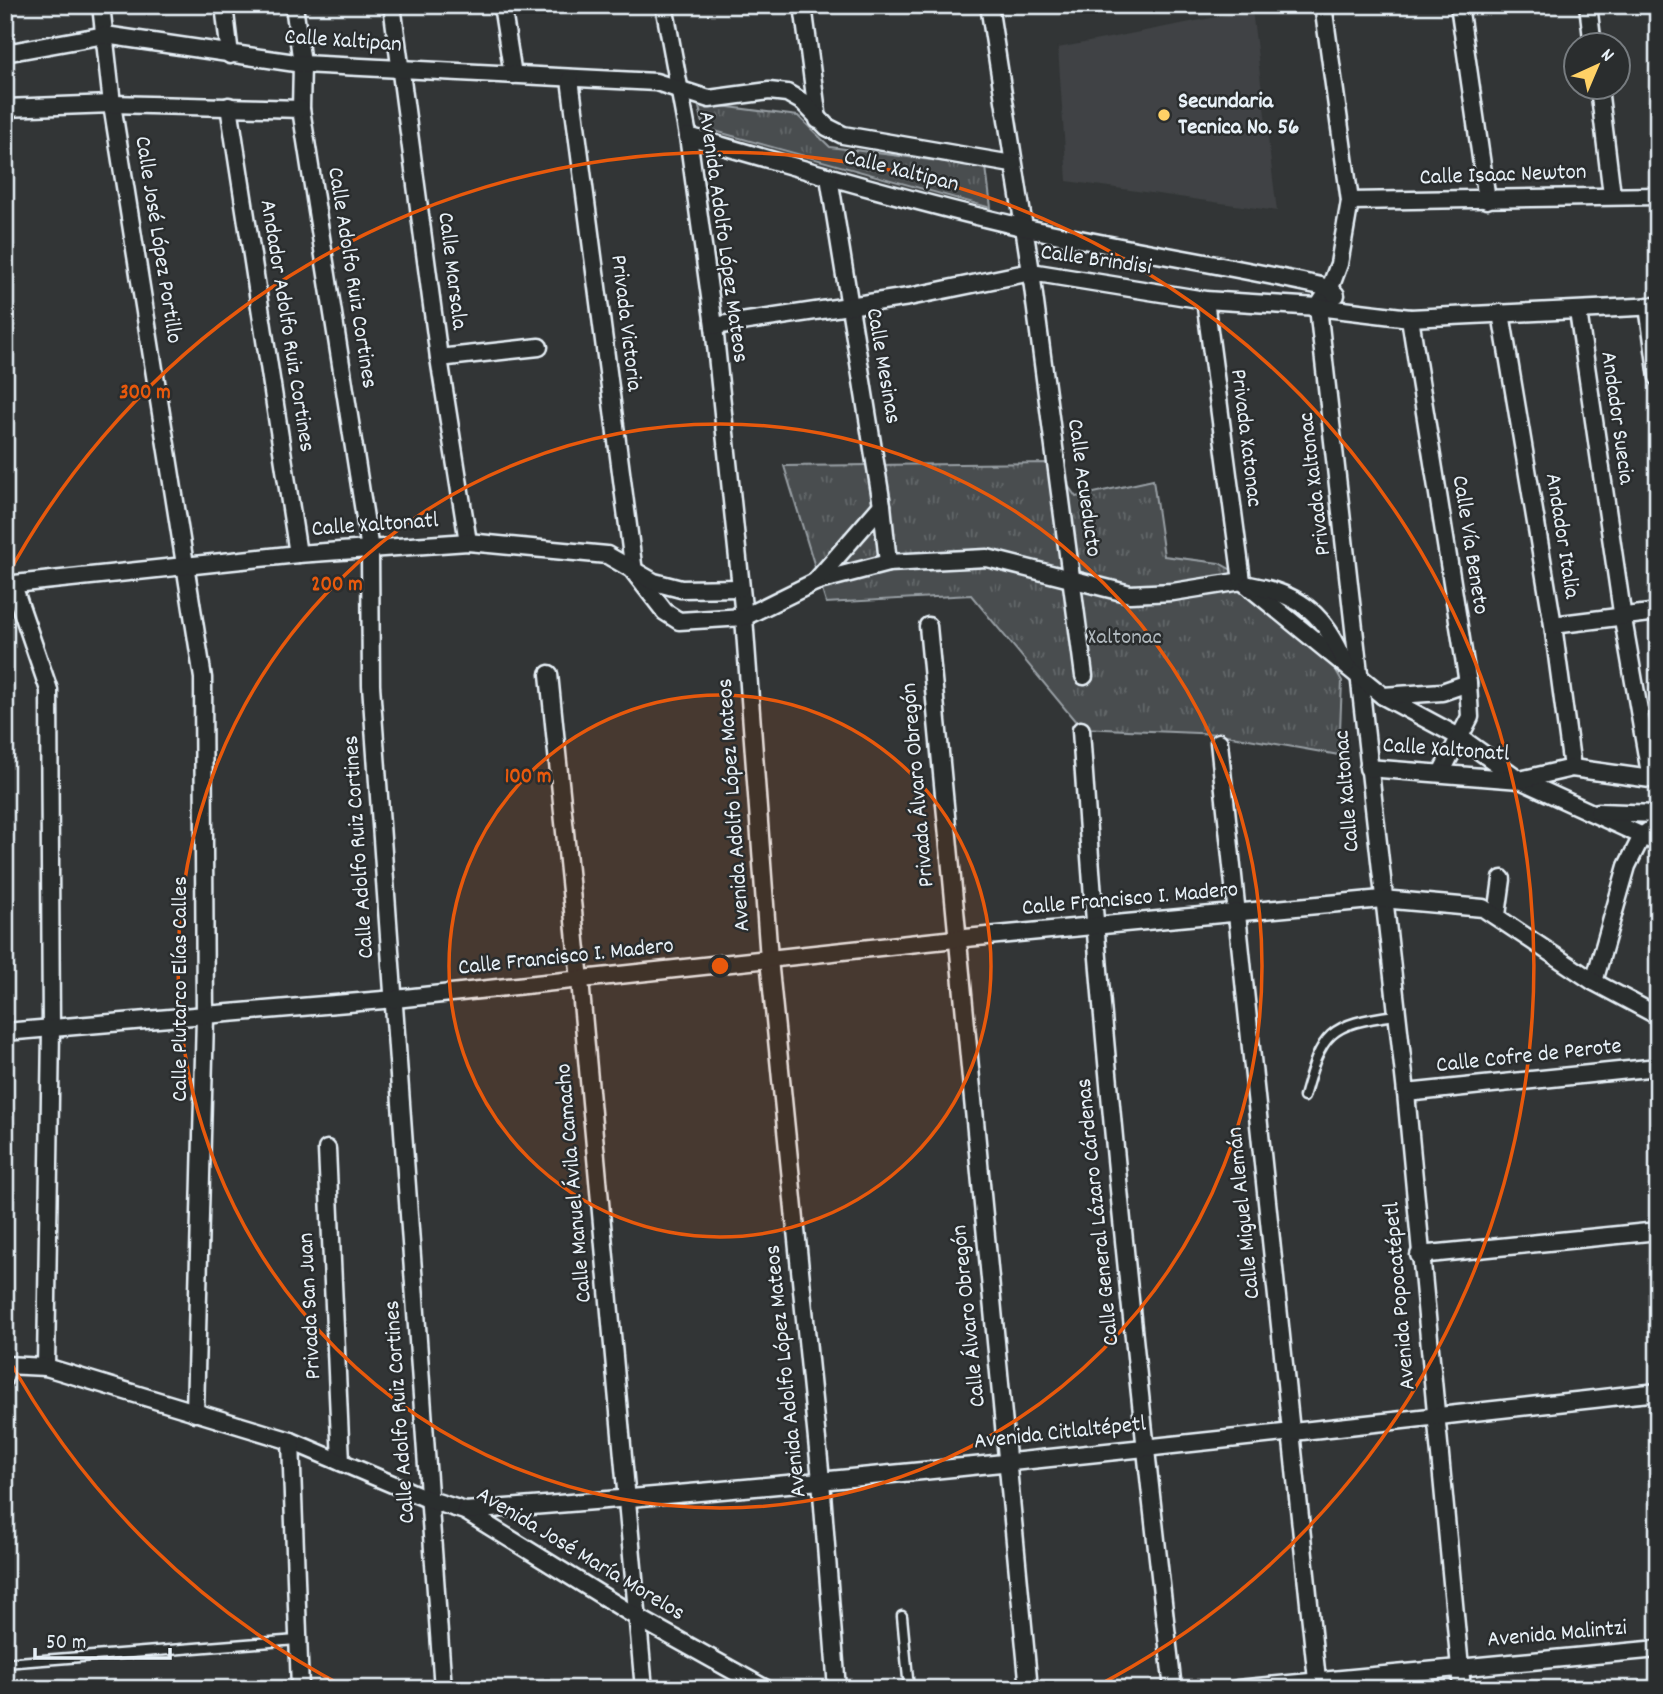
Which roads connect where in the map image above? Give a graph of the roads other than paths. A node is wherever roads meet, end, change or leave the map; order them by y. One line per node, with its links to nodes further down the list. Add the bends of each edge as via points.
1 (100, 5): 13 (street, Calle José López Portillo)
2 (224, 5): 15 (street)
3 (294, 5): 16 (street, Calle Adolfo Ruiz Cortines)
4 (392, 5): 17 (street, Calle Marsala)
5 (502, 5): 18 (street)
6 (664, 5): 20 (street, Avenida Adolfo López Mateos)
7 (803, 5): 26 (street)
8 (989, 5): 28 (street, Calle Acueducto)
9 (1323, 5): 32 (street)
10 (1459, 5): 33 (street)
11 (1588, 5): 12 (street)
12 (1592, 32)
13 (106, 35): 14 (street, Calle Xaltipan); 15 (street, Calle Xaltipan); 22 (street, Calle José López Portillo)
14 (5, 54)
15 (230, 55): 16 (street, Calle Xaltipan)
16 (302, 64): 17 (street, Calle Xaltipan); 25 (street, Calle Adolfo Ruiz Cortines)
17 (402, 69): 18 (street, Calle Xaltipan); 47 (street, Calle Marsala)
18 (513, 75): 19 (street, Calle Xaltipan)
19 (570, 79): 20 (street, Calle Xaltipan, via 656,82); 55 (street, Privada Victoria)
20 (678, 91): 26 (street, Calle Xaltipan, via 709,99 787,93 803,102); 27 (street, Avenida Adolfo López Mateos)
21 (1601, 102): 30 (street)
22 (112, 104): 23 (street); 24 (street); 54 (street, Calle José López Portillo)
23 (229, 106): 25 (street); 52 (street, Andador Adolfo Ruiz Cortines)
24 (5, 108)
25 (301, 109): 51 (street, Calle Adolfo Ruiz Cortines)
26 (818, 120): 28 (street, Calle Xaltipan, via 863,140)
27 (688, 136): 29 (street, Calle Xaltipan); 45 (street, Avenida Adolfo López Mateos)
28 (1012, 164): 34 (street, Calle Acueducto)
29 (829, 177): 34 (street, Calle Xaltipan); 38 (street, Calle Mesinas)
30 (1612, 195): 31 (street, Calle Isaac Newton); 33 (street, Calle Isaac Newton)
31 (1658, 196)
32 (1350, 201): 33 (street, Calle Isaac Newton); 36 (street, via 1347,233)
33 (1487, 201)
34 (1024, 227): 35 (street, Calle Acueducto); 36 (street, Calle Brindisi)
35 (1031, 272): 37 (street, Calle Brindisi); 38 (street, Calle Brindisi); 56 (street, Calle Acueducto)
36 (1330, 288): 40 (street); 41 (street)
37 (1205, 300): 40 (street, Calle Brindisi); 58 (street, Privada Xatonac)
38 (848, 306): 45 (street, Calle Brindisi); 49 (street, Calle Mesinas)
39 (1653, 306): 42 (street, Calle Brindisi); 48 (street)
40 (1318, 307): 41 (street, Calle Brindisi); 69 (street, Privada Xaltonac)
41 (1350, 310): 44 (street, Calle Brindisi)
42 (1578, 311): 43 (street, Calle Brindisi); 63 (street, Andador Suecia)
43 (1501, 313): 44 (street, Calle Brindisi); 64 (street, Andador Italia)
44 (1410, 318): 70 (street, Calle Vía Beneto)
45 (714, 326): 60 (street, Avenida Adolfo López Mateos)
46 (539, 347): 47 (street)
47 (439, 358): 50 (street, Calle Marsala)
48 (1658, 378)
49 (882, 505): 53 (street, Calle Mesinas); 57 (street)
50 (468, 542): 51 (street, Calle Xaltonatl); 55 (street, Calle Xaltonatl, via 607,555)
51 (370, 550): 52 (street, Calle Xaltonatl); 94 (street, Calle Adolfo Ruiz Cortines, via 371,685)
52 (298, 554): 54 (street, Calle Xaltonatl)
53 (888, 563): 56 (street, via 987,558); 57 (street)
54 (187, 565): 59 (street, Calle Xaltonatl); 97 (street, Calle Plutarco Elías Calles, via 203,678)
55 (634, 572): 60 (street, Calle Xaltonatl, via 681,589); 62 (street, via 665,612 679,621)
56 (1073, 581): 58 (street, Calle Acueducto, via 1130,594); 68 (street)
57 (815, 582): 62 (street)
58 (1244, 583): 66 (street); 66 (street, Calle Acueducto, via 1278,590 1314,611 1335,639)
59 (9, 585): 98 (street, via 49,690)
60 (740, 589): 62 (street, Avenida Adolfo López Mateos)
61 (1658, 612): 63 (street)
62 (744, 617): 91 (street, Avenida Adolfo López Mateos)
63 (1623, 619): 64 (street); 78 (street, Andador Suecia)
64 (1553, 625): 76 (street, Andador Italia)
65 (928, 626): 90 (street, Privada Álvaro Obregón)
66 (1347, 667): 69 (street)
67 (549, 674): 92 (street, Calle Manuel Ávila Camacho)
68 (1084, 676)
69 (1362, 679): 71 (street); 75 (street, Calle Xaltonac)
70 (1468, 683): 71 (street, via 1441,692); 73 (street, Calle Vía Beneto, via 1471,717)
71 (1383, 696): 73 (street)
72 (1081, 730): 89 (street, Calle General Lázaro Cárdenas)
73 (1461, 738): 77 (street, Calle Vía Beneto); 79 (street, Calle Xaltonatl)
74 (1219, 742): 87 (street, Calle Miguel Alemán)
75 (1368, 768): 77 (street, Calle Xaltonatl); 86 (street, Calle Xaltonac)
76 (1572, 768): 78 (street, Calle Xaltonatl); 79 (street, Calle Xaltonatl)
77 (1441, 774): 79 (street, Calle Xaltonatl)
78 (1654, 779)
79 (1520, 780): 80 (street, Calle Xaltonatl)
80 (1589, 812): 81 (street, Calle Xaltonatl); 83 (street, Calle Xaltonatl)
81 (1658, 814)
82 (1658, 824): 83 (street)
83 (1642, 836): 84 (street, Calle Xaltonatl); 93 (street, via 1628,866)
84 (1658, 843)
85 (1502, 879): 88 (street)
86 (1382, 899): 87 (street, Calle Francisco I. Madero); 88 (street, Calle Francisco I. Madero, via 1466,905); 95 (street, Avenida Popocatépetl)
87 (1236, 914): 89 (street, Calle Francisco I. Madero); 112 (street, Calle Miguel Alemán)
88 (1497, 915): 93 (street, Calle Francisco I. Madero)
89 (1094, 926): 90 (street, Calle Francisco I. Madero); 114 (street, Calle General Lázaro Cárdenas)
90 (955, 939): 91 (street, Calle Francisco I. Madero); 116 (street, Calle Álvaro Obregón)
91 (769, 959): 92 (street, Calle Francisco I. Madero); 117 (street, Avenida Adolfo López Mateos)
92 (580, 980): 94 (street, Calle Francisco I. Madero); 118 (street, Calle Manuel Ávila Camacho)
93 (1594, 982): 96 (street, Calle Francisco I. Madero)
94 (395, 999): 97 (street, Calle Francisco I. Madero); 119 (street, Calle Adolfo Ruiz Cortines)
95 (1396, 1015): 101 (street, Avenida Popocatépetl); 102 (lane, via 1341,1026 1327,1038 1316,1055)
96 (1658, 1016)
97 (205, 1017): 98 (street, Calle Francisco I. Madero); 110 (street, Calle Plutarco Elías Calles)
98 (51, 1029): 99 (street, Calle Francisco I. Madero); 107 (street)
99 (5, 1032)
100 (1658, 1067): 101 (street, Calle Cofre de Perote)
101 (1406, 1093): 105 (street, Avenida Popocatépetl)
102 (1304, 1097)
103 (327, 1149): 115 (street, Privada San Juan)
104 (1658, 1231): 105 (street)
105 (1419, 1255): 111 (street, Avenida Popocatépetl)
106 (9, 1365): 107 (street, Avenida José María Morelos); 108 (lane)
107 (46, 1367): 110 (street, Avenida José María Morelos)
108 (5, 1387)
109 (1658, 1392): 111 (street, Avenida Citlaltépetl)
110 (195, 1413): 113 (street, Avenida José María Morelos)
111 (1434, 1416): 112 (street, Avenida Citlaltépetl); 126 (street, Avenida Popocatépetl)
112 (1291, 1431): 114 (street, Avenida Citlaltépetl); 127 (street, Calle Miguel Alemán)
113 (291, 1441): 115 (street, Avenida José María Morelos); 123 (street)
114 (1145, 1448): 116 (street, Avenida Citlaltépetl); 135 (street, Calle General Lázaro Cárdenas)
115 (341, 1462): 119 (street, Avenida José María Morelos)
116 (1008, 1462): 117 (street, Avenida Citlaltépetl); 134 (street, Calle Álvaro Obregón)
117 (821, 1480): 118 (street, Avenida Citlaltépetl); 132 (street, Avenida Adolfo López Mateos)
118 (626, 1499): 120 (street, Avenida Citlaltépetl); 121 (street, Calle Manuel Ávila Camacho)
119 (430, 1500): 120 (street, Avenida José María Morelos); 129 (street, Calle Adolfo Ruiz Cortines)
120 (466, 1511): 121 (street, Avenida José María Morelos)
121 (635, 1616): 130 (street, Calle Manuel Ávila Camacho); 131 (street, Avenida José María Morelos)
122 (902, 1616): 133 (lane)
123 (297, 1640): 125 (lane); 128 (street)
124 (1658, 1649): 126 (street, Avenida Malintzi)
125 (5, 1663)
126 (1460, 1667): 127 (street, Avenida Malintzi); 137 (street, Avenida Popocatépetl)
127 (1317, 1680): 136 (street, Avenida Malintzi)
128 (300, 1689)
129 (443, 1689)
130 (644, 1689)
131 (765, 1689)
132 (837, 1689)
133 (909, 1689)
134 (1029, 1689)
135 (1173, 1689)
136 (1237, 1689)
137 (1462, 1689)

